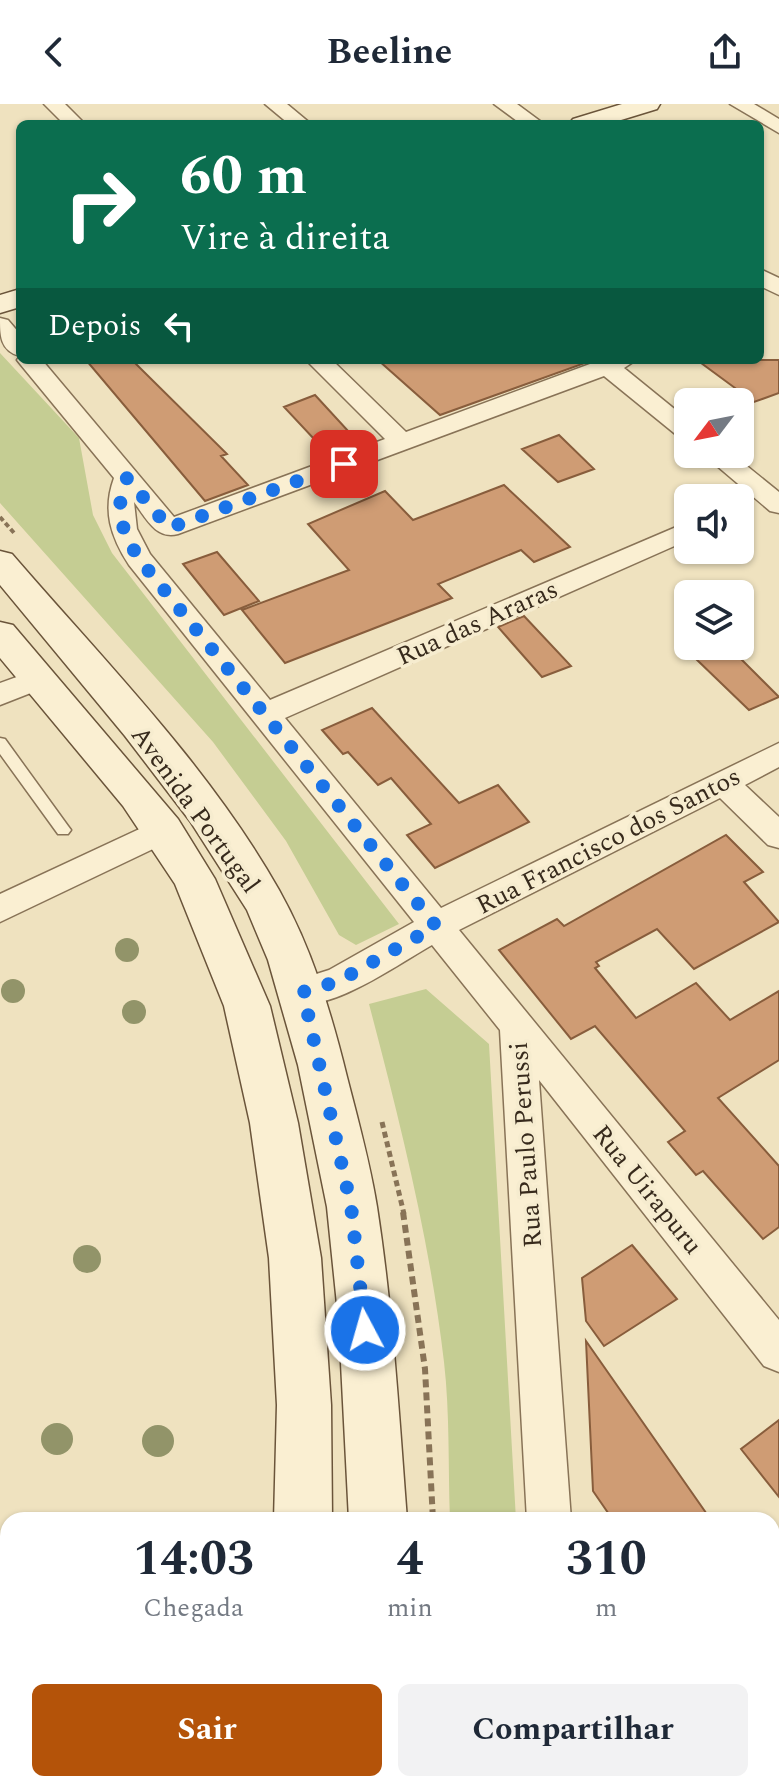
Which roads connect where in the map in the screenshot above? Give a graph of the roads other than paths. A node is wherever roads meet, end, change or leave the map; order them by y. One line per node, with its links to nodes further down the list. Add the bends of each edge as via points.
1 (54, 104): 6 (street)
2 (275, 104): 7 (street)
3 (504, 104): 8 (street)
4 (648, 104): 9 (main road)
5 (740, 104): 10 (street)
6 (71, 120)
7 (296, 120)
8 (528, 120)
9 (595, 120)
10 (779, 127)
11 (764, 282): 12 (street)
12 (776, 299)
13 (0, 325): 14 (street)
14 (16, 344)
15 (32, 364): 22 (street)
16 (322, 364): 20 (street)
17 (605, 364): 20 (street)
18 (612, 364): 19 (street)
19 (674, 419)
20 (402, 442): 22 (street, via 169,528)
21 (733, 468): 23 (street)
22 (127, 478): 28 (street, Rua Paulo Perussi, via 119,498 121,519 139,559)
23 (773, 500)
24 (674, 536): 28 (street, Rua das Araras)
25 (0, 562): 37 (main road, Avenida Portugal, via 234,853 264,903)
26 (0, 634): 27 (main road)
27 (18, 687): 33 (main road, via 137,795)
28 (266, 714): 36 (street, Rua Paulo Perussi)
29 (0, 743): 32 (lane)
30 (779, 754): 31 (street, Rua Francisco dos Santos)
31 (723, 782): 34 (street); 36 (street, Rua Francisco dos Santos)
32 (63, 830)
33 (163, 830): 35 (street); 40 (main road, via 194,879 247,1006 274,1123 295,1258 304,1405)
34 (779, 836)
35 (0, 909)
36 (436, 926): 37 (street, Rua Francisco dos Santos, via 339,981); 38 (street, Rua Paulo Perussi)
37 (303, 992): 41 (main road, Avenida Portugal, via 351,1206)
38 (517, 1026): 39 (street, Rua Uirapuru); 42 (street, Rua Paulo Perussi)
39 (779, 1352)
40 (303, 1512)
41 (377, 1512)
42 (548, 1512)

